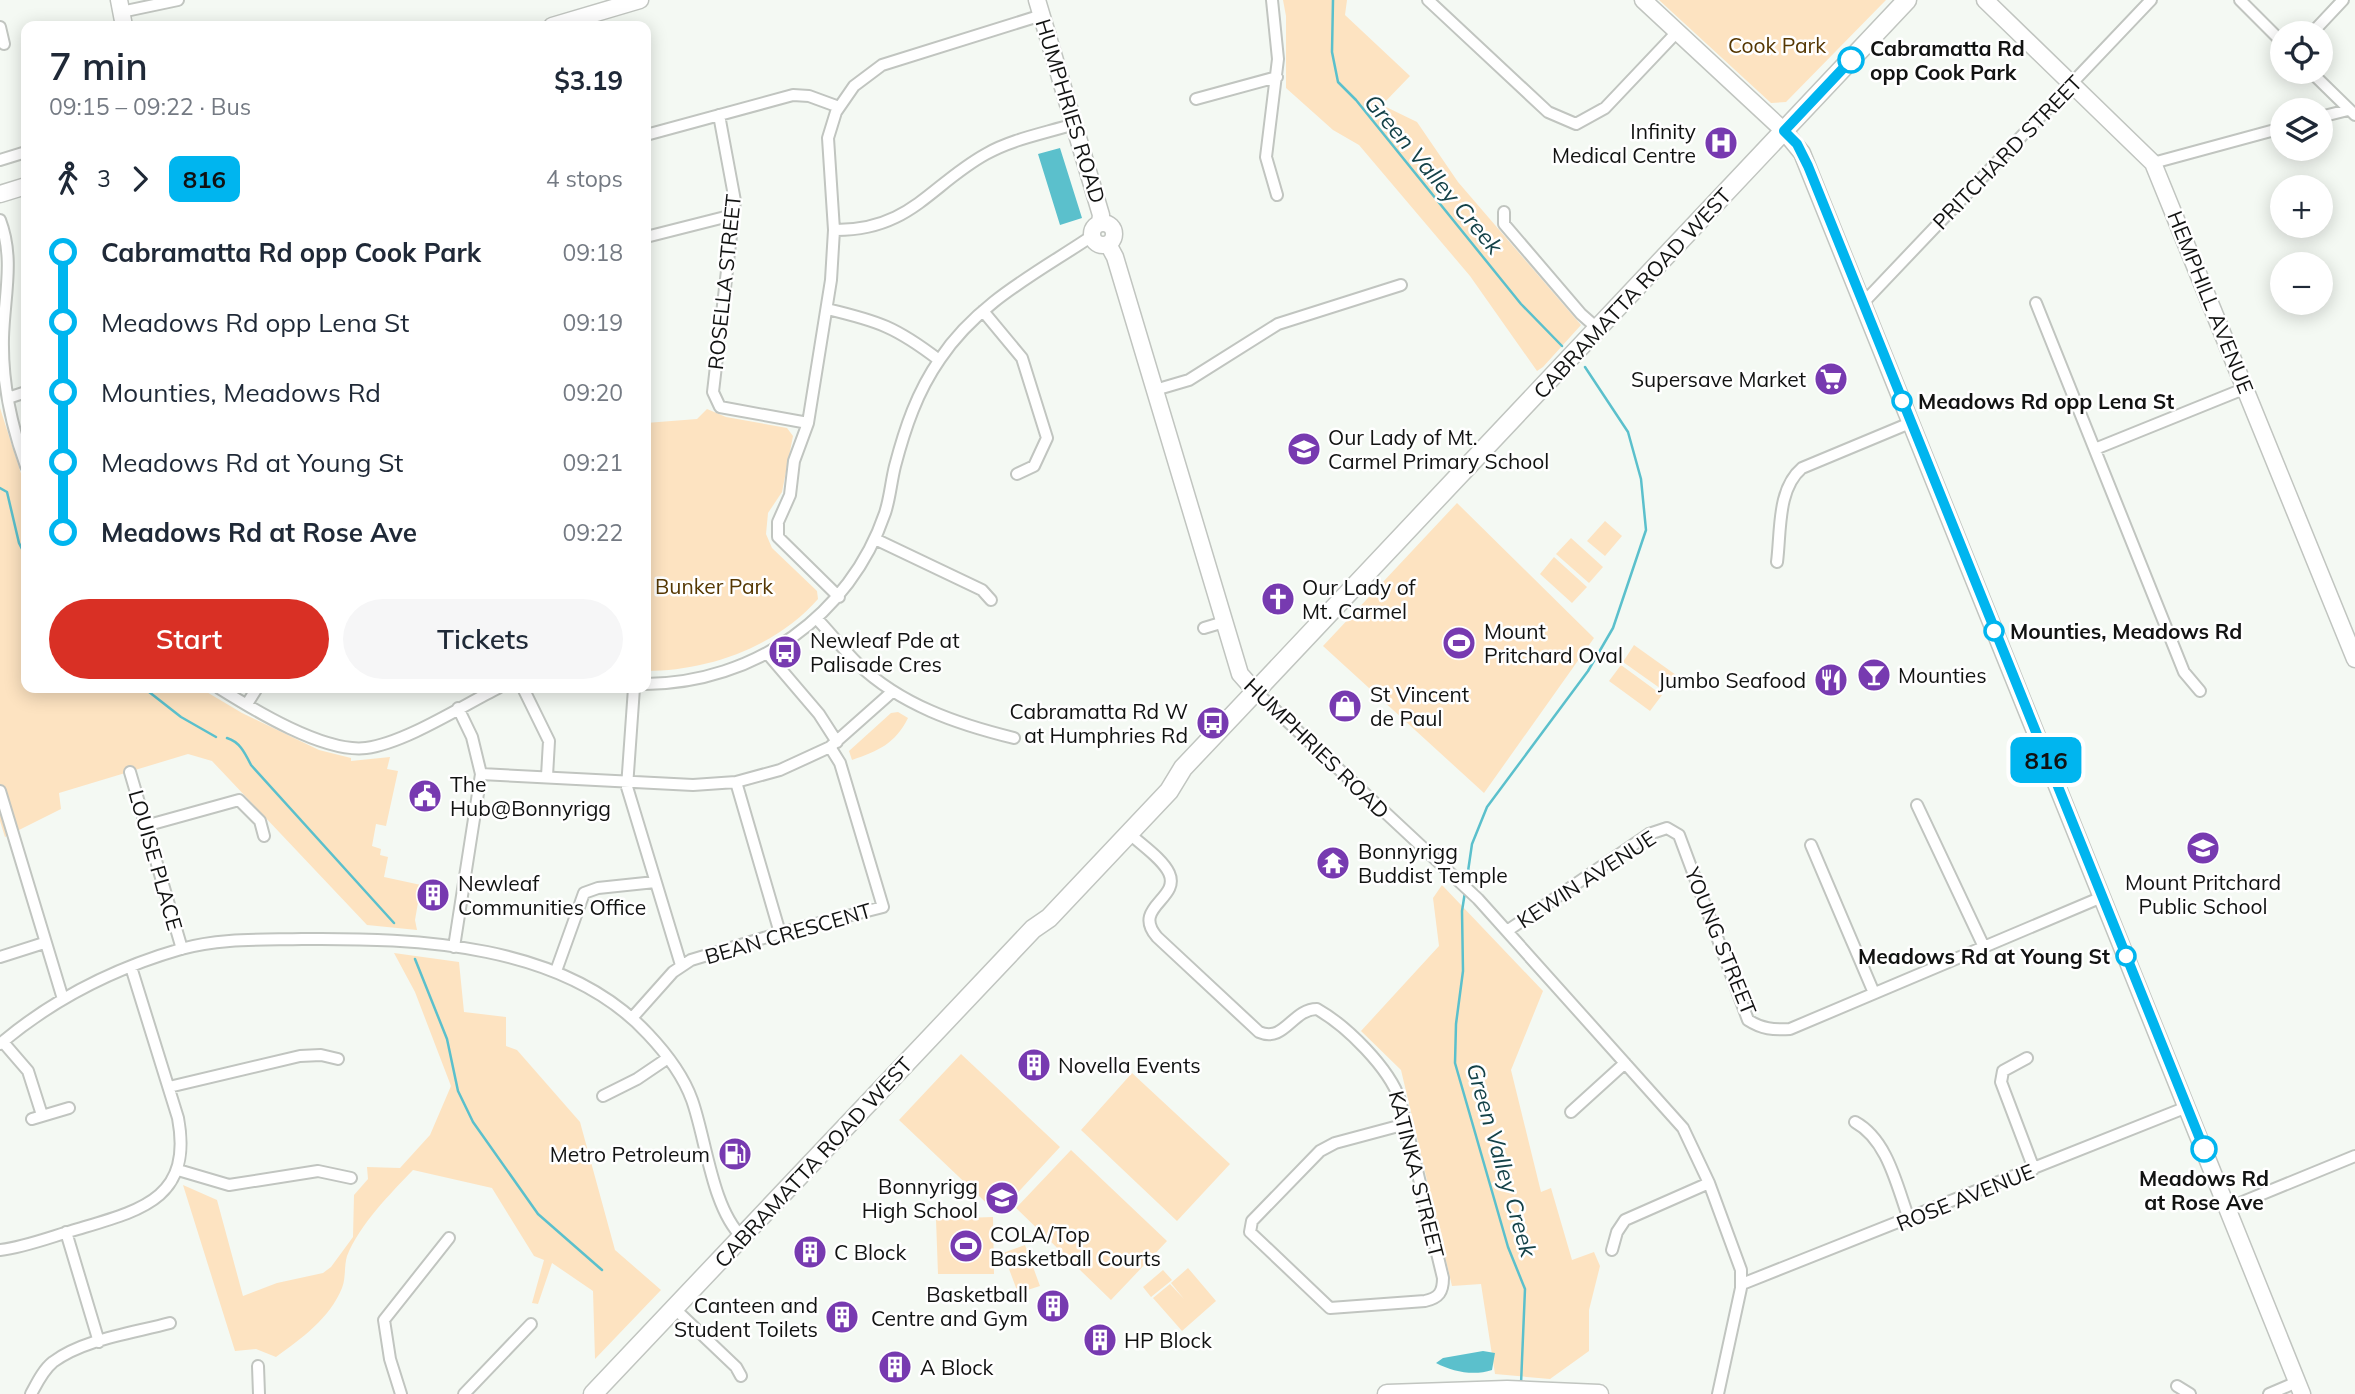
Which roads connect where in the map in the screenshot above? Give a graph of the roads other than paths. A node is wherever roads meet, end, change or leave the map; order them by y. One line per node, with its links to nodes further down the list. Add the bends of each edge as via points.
1 (178, 0): 12 (street)
2 (640, 0): 13 (main road)
3 (1272, 0): 19 (street)
4 (1428, 0): 17 (street, via 1548,112 1577,124 1605,108)
5 (1643, 0): 17 (main road)
6 (1907, 0): 28 (main road, CABRAMATTA ROAD WEST)
7 (1985, 0): 20 (main road, HEMPHILL AVENUE)
8 (2151, 0): 20 (street, PRITCHARD STREET)
9 (2240, 0): 16 (street)
10 (2343, 0): 14 (street)
11 (1040, 7): 23 (street, via 882,65 854,86); 27 (main road, HUMPHRIES ROAD)
12 (122, 13)
13 (569, 21)
14 (2323, 21)
15 (0, 27): 18 (street)
16 (2270, 30)
17 (1677, 32): 28 (main road)
18 (4, 44)
19 (1277, 77): 22 (street); 36 (street, via 1266,157)
20 (2072, 83): 33 (main road, HEMPHILL AVENUE); 44 (street, PRITCHARD STREET)
21 (2323, 84): 24 (street)
22 (1196, 99)
23 (839, 107): 25 (street, via 793,95); 40 (street, via 828,138)
24 (2352, 112): 26 (street)
25 (719, 115): 30 (street); 38 (street, ROSELLA STREET, via 734,185)
26 (2333, 115)
27 (1074, 124): 40 (street, via 988,153 907,212 859,229); 41 (main road, HUMPHRIES ROAD, via 1101,215)
28 (1784, 131): 44 (main road, via 1802,153); 48 (main road, CABRAMATTA ROAD WEST)
29 (2270, 131): 33 (street)
30 (651, 134)
31 (21, 154): 32 (street)
32 (0, 160)
33 (2153, 163): 50 (main road, HEMPHILL AVENUE)
34 (21, 188): 35 (main road)
35 (0, 194)
36 (1277, 195)
37 (1504, 212): 48 (street, via 1504,224)
38 (733, 215): 42 (street); 54 (street, ROSELLA STREET, via 713,392 720,407)
39 (0, 220): 53 (street, via 9,254 3,339)
40 (834, 230): 46 (street)
41 (1096, 230): 47 (street); 51 (main road, HUMPHRIES ROAD, via 1110,225 1114,231 1108,244)
42 (651, 236)
43 (1401, 285): 51 (street, via 1278,324 1189,380)
44 (1863, 303): 55 (main road)
45 (2036, 303): 56 (street)
46 (827, 309): 49 (street, via 886,324); 54 (street)
47 (983, 311): 49 (street); 58 (street, via 1023,358 1047,438 1034,466)
48 (1598, 328): 71 (main road, CABRAMATTA ROAD WEST)
49 (939, 359): 59 (street, via 914,406)
50 (2246, 388): 56 (street); 67 (main road, HEMPHILL AVENUE)
51 (1155, 390): 64 (main road, HUMPHRIES ROAD)
52 (21, 394): 53 (street)
53 (8, 398): 57 (street)
54 (808, 423): 61 (street, via 794,461 778,537)
55 (1910, 423): 60 (street, via 1794,474 1785,492); 96 (main road)
56 (2095, 449): 69 (street, via 2184,672)
57 (21, 451)
58 (1017, 474)
59 (875, 539): 61 (street); 62 (street, via 982,590)
60 (1777, 562)
61 (839, 597): 63 (street)
62 (991, 600)
63 (818, 620): 66 (street); 70 (street, via 856,662)
64 (1224, 622): 65 (street); 71 (main road, HUMPHRIES ROAD, via 1240,674)
65 (1204, 628)
66 (767, 653): 68 (street, via 708,677); 80 (street, via 819,714)
67 (2355, 659)
68 (651, 683)
69 (2200, 691)
70 (892, 692): 79 (street, via 966,726); 80 (street)
71 (1256, 692): 81 (main road, CABRAMATTA ROAD WEST); 98 (street, HUMPHRIES ROAD, via 1460,881)
72 (228, 693): 77 (street)
73 (254, 693): 77 (street)
74 (488, 693): 78 (street)
75 (526, 693): 84 (street, via 550,741)
76 (634, 693): 85 (street)
77 (247, 704): 78 (street, via 319,739 355,748 392,740)
78 (458, 708): 83 (street, via 472,737)
79 (1014, 738)
80 (833, 744): 86 (street, via 780,770); 99 (street, BEAN CRESCENT, via 883,907)
81 (1183, 768): 92 (main road, CABRAMATTA ROAD WEST, via 1169,791); 97 (main road, CABRAMATTA ROAD WEST, via 1162,783 1042,911)
82 (130, 772): 89 (street, LOUISE PLACE)
83 (481, 774): 84 (street); 101 (street)
84 (547, 776): 85 (street)
85 (628, 781): 86 (street); 95 (street)
86 (736, 782): 99 (street)
87 (0, 791): 91 (street)
88 (1917, 806): 102 (street)
89 (145, 826): 93 (street, via 239,800 261,821); 103 (street, LOUISE PLACE)
90 (1667, 828): 98 (street, KEWIN AVENUE, via 1648,834); 108 (street, YOUNG STREET, via 1679,835 1748,1020 1760,1028 1790,1028)
91 (5, 830): 100 (street)
92 (1129, 833): 97 (main road, CABRAMATTA ROAD WEST, via 1049,918); 122 (street, KATINKA STREET, via 1166,868 1171,879 1150,914 1149,924 1157,937 1259,1032 1281,1032 1307,1009 1326,1014 1387,1072)
93 (264, 836)
94 (1811, 845): 108 (street)
95 (655, 882): 105 (street); 107 (street, via 593,888 584,893)
96 (2102, 898): 102 (street, YOUNG STREET); 118 (main road)
97 (1032, 929): 131 (main road, CABRAMATTA ROAD WEST)
98 (1507, 931): 115 (street, HUMPHRIES ROAD)
99 (780, 933): 105 (street, BEAN CRESCENT)
100 (44, 943): 104 (street); 109 (street)
101 (454, 947): 103 (street, via 344,939 217,942); 107 (street)
102 (1984, 947): 108 (street, YOUNG STREET)
103 (182, 949): 106 (street)
104 (0, 957)
105 (681, 965): 110 (street, BEAN CRESCENT)
106 (131, 967): 109 (street); 116 (street)
107 (556, 971): 110 (street, via 600,993)
108 (1874, 993)
109 (63, 999): 111 (street)
110 (632, 1018): 112 (street)
111 (1, 1043): 119 (street, via 28,1071 37,1117)
112 (668, 1058): 117 (street); 131 (street, via 692,1100 727,1218)
113 (2026, 1058): 124 (street, via 2007,1067 2001,1082)
114 (338, 1059): 116 (street, via 300,1056)
115 (1625, 1063): 120 (street); 127 (street, HUMPHRIES ROAD, via 1683,1128)
116 (169, 1087): 125 (street, via 183,1144)
117 (603, 1096)
118 (2187, 1107): 124 (street, ROSE AVENUE); 128 (main road)
119 (69, 1108)
120 (1570, 1112)
121 (1855, 1122): 129 (street, via 1881,1147)
122 (1406, 1124): 122 (street, KATINKA STREET, via 1443,1290 1424,1301 1330,1308 1250,1232 1252,1221 1321,1151)
123 (2355, 1156): 128 (street)
124 (2035, 1169): 129 (street, ROSE AVENUE)
125 (178, 1170): 126 (street, via 229,1185 318,1171); 130 (street, via 166,1190 141,1209)
126 (351, 1178)
127 (1709, 1183): 134 (street, via 1625,1220); 135 (street, HUMPHRIES ROAD, via 1737,1254)
128 (2228, 1208): 143 (main road)
129 (1909, 1220): 135 (street, ROSE AVENUE)
130 (66, 1232): 133 (street); 139 (street)
131 (742, 1237): 136 (main road, CABRAMATTA ROAD WEST)
132 (449, 1238): 146 (street, via 384,1320)
133 (0, 1250)
134 (1612, 1250)
135 (1742, 1283): 151 (street, HUMPHRIES ROAD)
136 (674, 1308): 141 (street); 148 (main road, CABRAMATTA ROAD WEST)
137 (170, 1324): 139 (street)
138 (531, 1324): 147 (street)
139 (99, 1342): 144 (street, via 51,1363)
140 (258, 1366): 145 (street)
141 (741, 1376)
142 (2177, 1386): 152 (street)
143 (2300, 1388): 153 (street)
144 (31, 1394)
145 (259, 1394)
146 (401, 1394)
147 (464, 1394)
148 (593, 1394)
149 (1387, 1394): 150 (main road, via 1507,1390)
150 (1599, 1394)
151 (1718, 1394)
152 (2190, 1394)
153 (2269, 1394)

